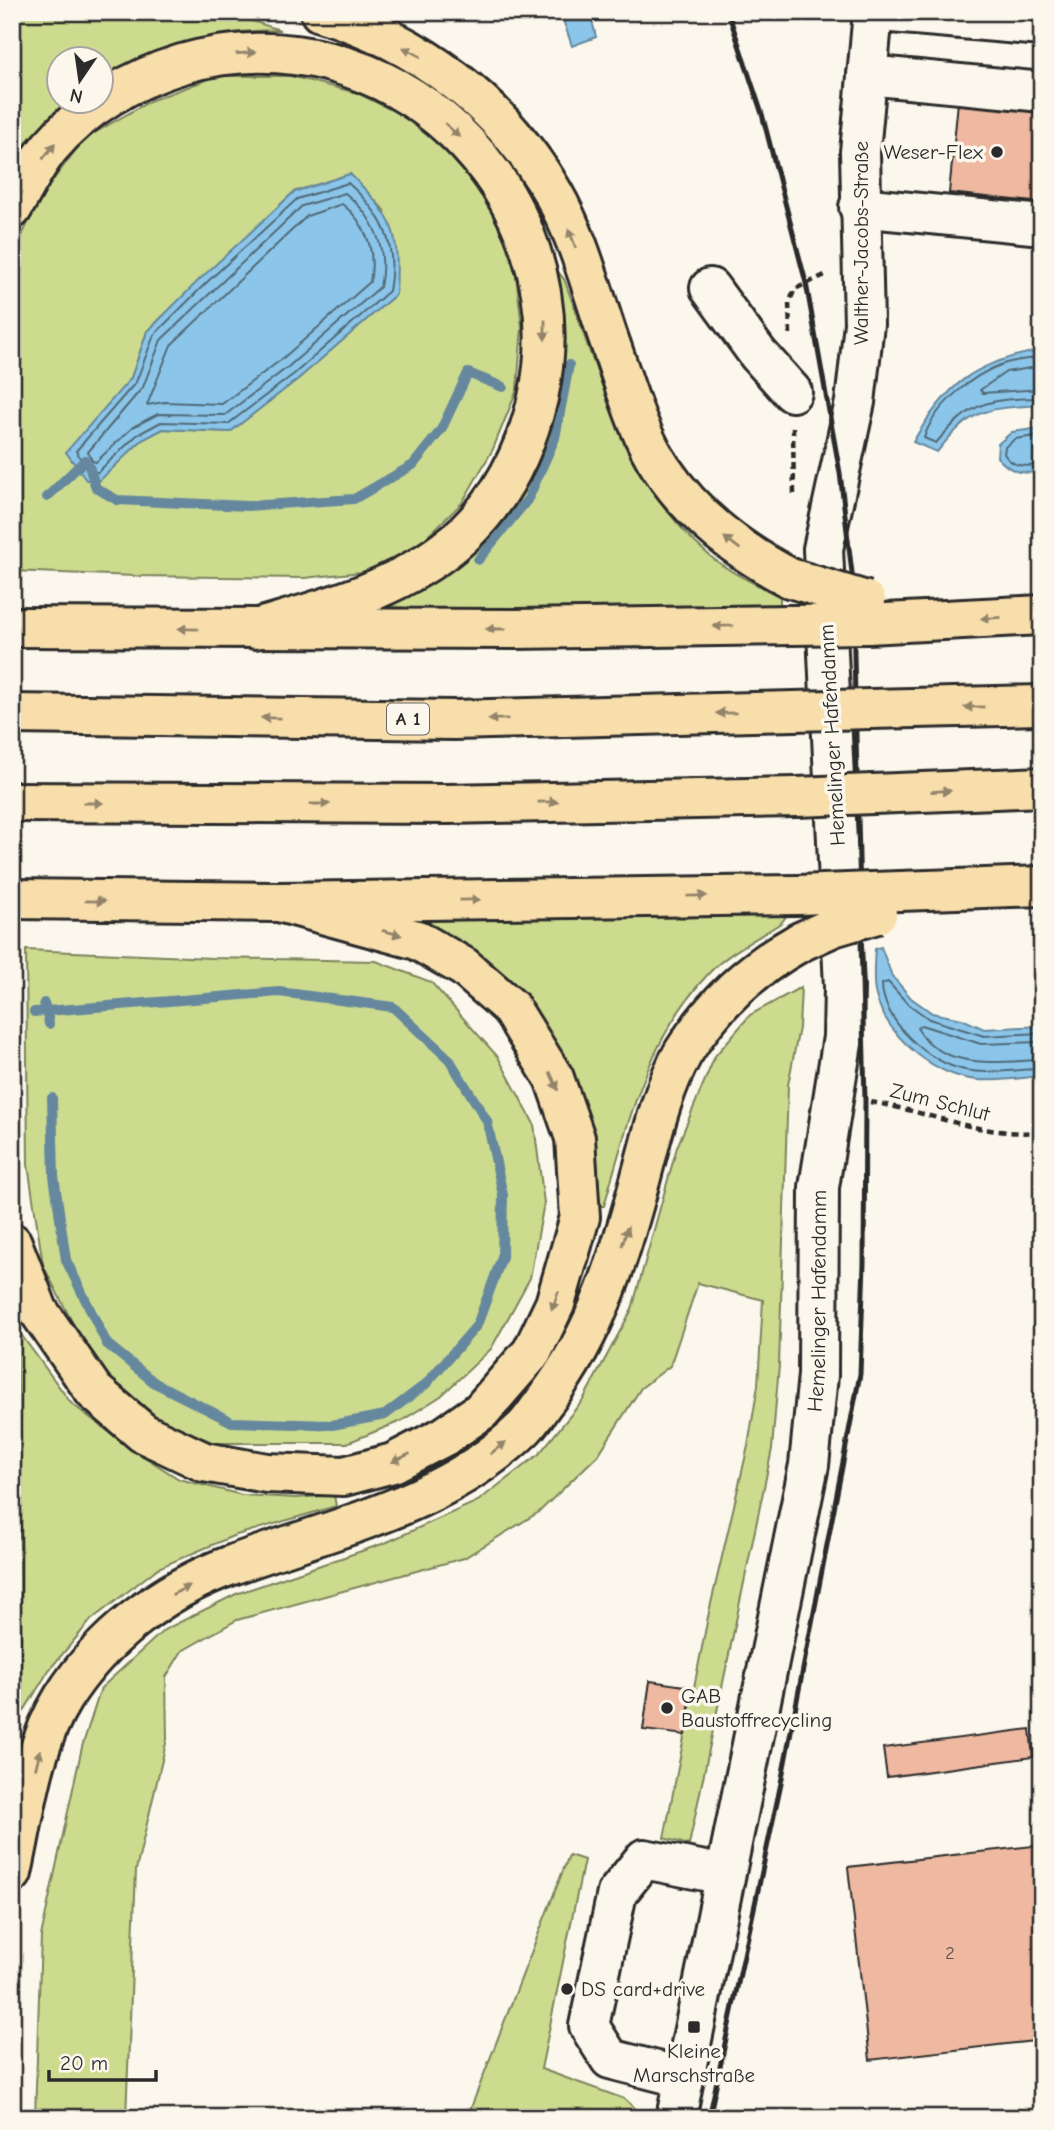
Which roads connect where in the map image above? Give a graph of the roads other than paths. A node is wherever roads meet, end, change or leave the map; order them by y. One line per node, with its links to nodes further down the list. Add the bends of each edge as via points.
1 (320, 12): 13 (highway, one-way to 1, bridge, via 790,578 730,544 661,468 554,194 513,133 489,107 431,62)
2 (873, 12): 5 (street, Walther-Jacobs-Straße)
3 (880, 12): 4 (street)
4 (1042, 26)
5 (867, 75): 6 (street); 7 (street, Walther-Jacobs-Straße)
6 (1042, 92)
7 (859, 207): 9 (street); 12 (street, Walther-Jacobs-Straße, via 864,324 855,402)
8 (12, 209): 16 (highway, one-way to 16, via 50,147 121,89 196,60 257,52 298,53 337,61 412,95 454,130 509,198 528,240 545,316 545,362 530,430 513,471 485,511 446,549 386,587)
9 (1042, 225)
10 (710, 288): 11 (street)
11 (792, 392)
12 (840, 473): 27 (street, Hemelinger Hafendamm, via 823,549 843,1037 818,1188 818,1375 809,1465)
13 (867, 612): 14 (highway, one-way to 13, via 940,621); 16 (highway, one-way to 16, bridge, via 791,625)
14 (1042, 615)
15 (16, 627): 16 (highway, one-way to 15)
16 (256, 629)
17 (1042, 705): 18 (highway, A 1, one-way to 18, bridge, via 454,720)
18 (17, 714)
19 (1042, 787): 20 (highway, one-way to 19, bridge, via 447,804)
20 (18, 803)
21 (1042, 886): 24 (highway)
22 (20, 900): 23 (highway, one-way to 23)
23 (279, 902): 24 (highway, one-way to 24, bridge, via 798,895); 25 (highway, one-way to 25, via 417,940 464,967 510,1007 554,1078 575,1138 580,1217 555,1304 532,1352 481,1411 445,1436 393,1462 344,1476 267,1472 204,1462 143,1433 94,1391 38,1310)
24 (875, 903): 26 (highway, one-way to 24, bridge, via 39,1751 62,1699 107,1643 151,1606 227,1566 322,1536 452,1483 524,1428 572,1364 597,1315 655,1124 682,1056 712,1011 766,961)
25 (12, 1243)
26 (12, 1873)
27 (725, 1875): 28 (street, Hemelinger Hafendamm); 28 (street, via 644,1859 617,1893 589,2026 610,2059)
28 (684, 2078): 29 (street, Hemelinger Hafendamm)
29 (676, 2118)

